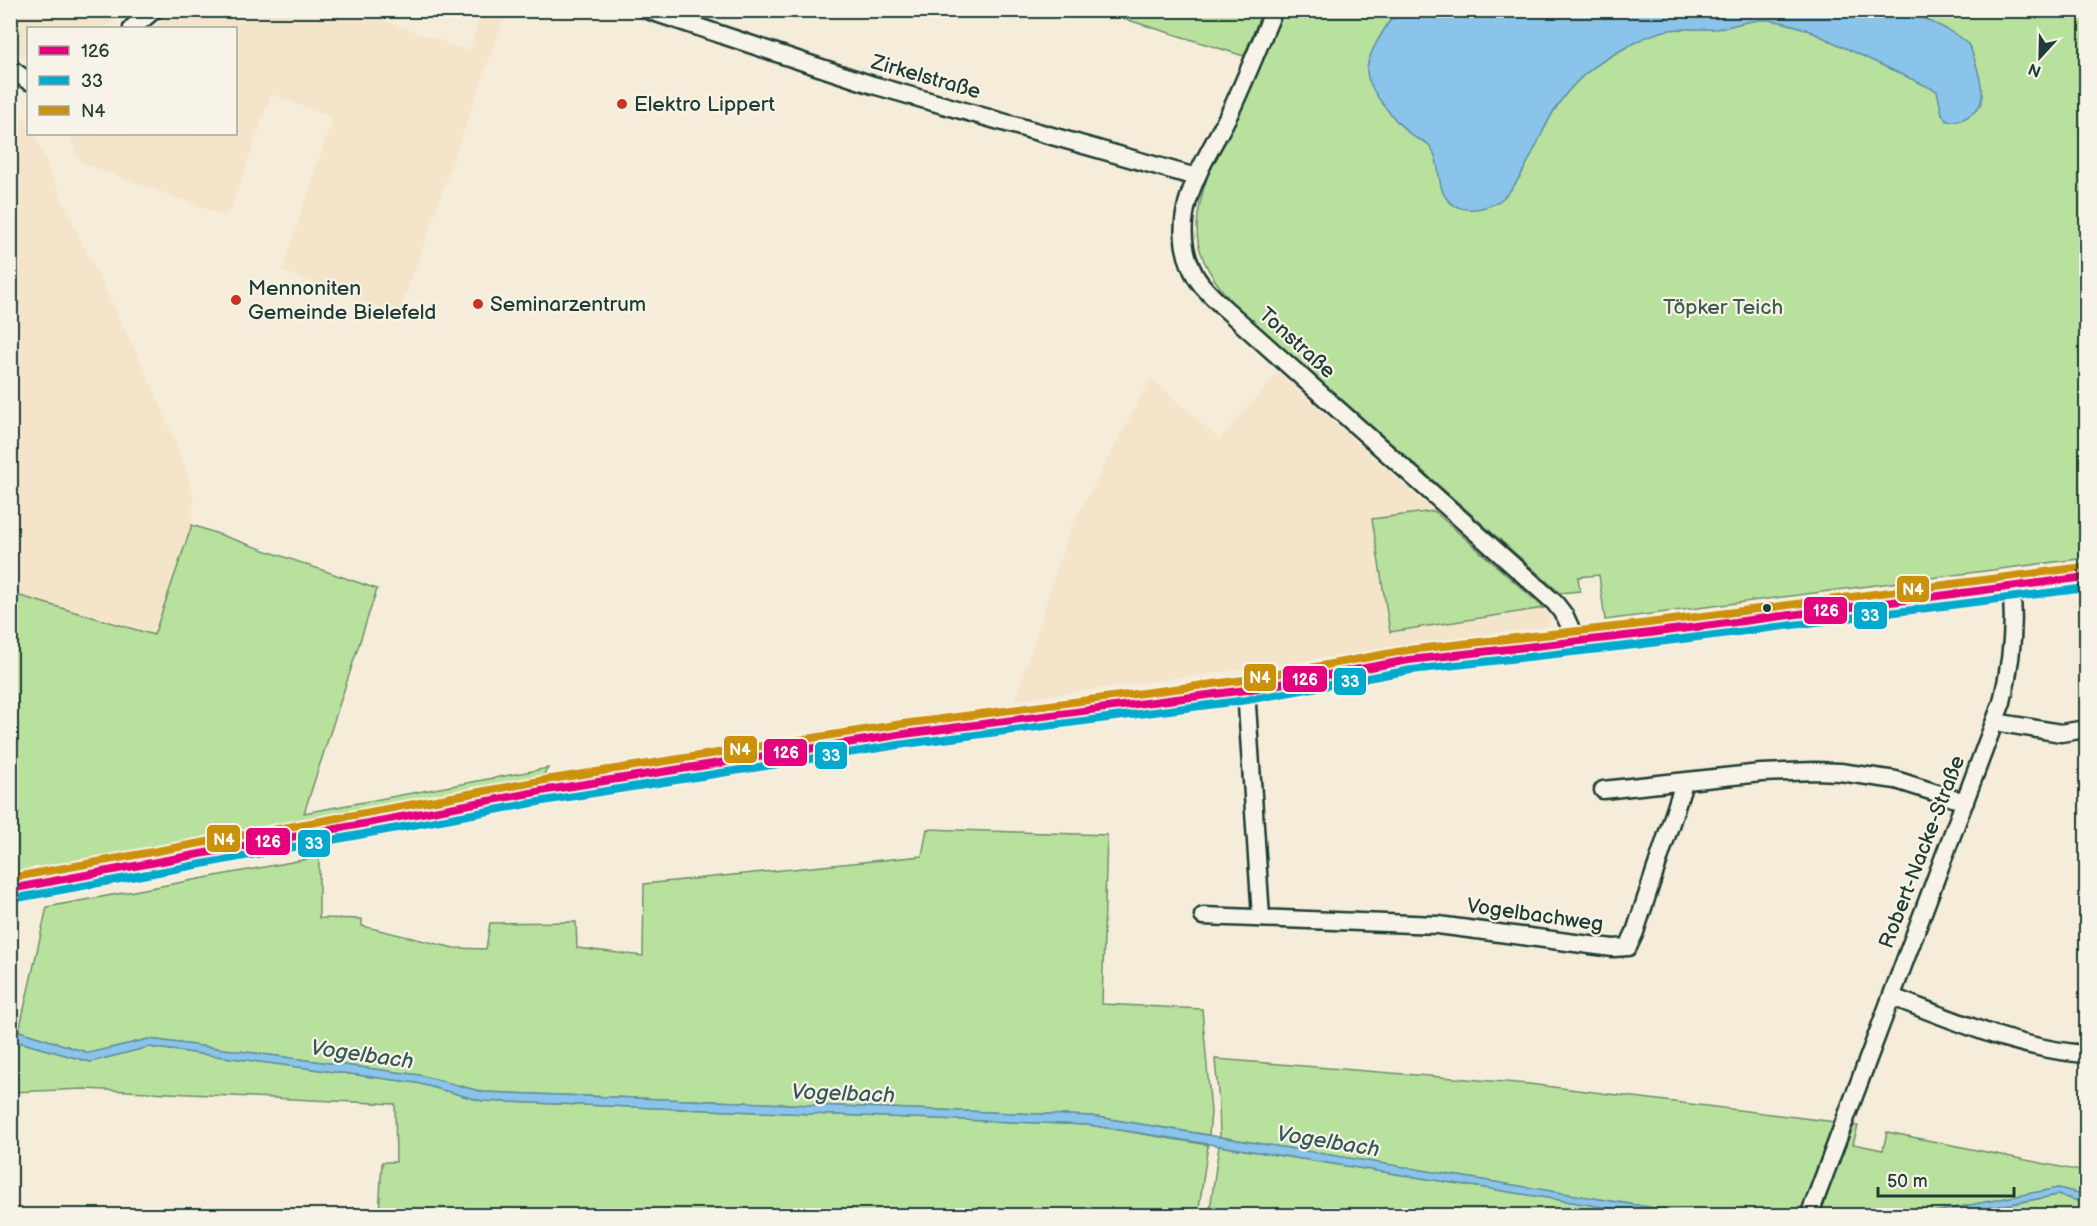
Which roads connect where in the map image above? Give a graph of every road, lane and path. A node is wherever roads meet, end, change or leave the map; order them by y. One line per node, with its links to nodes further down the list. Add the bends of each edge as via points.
1 (154, 10): 4 (street)
2 (647, 10): 7 (street, Zirkelstraße, via 873,85)
3 (1274, 10): 7 (street, Tonstraße, via 1232,108)
4 (133, 27)
5 (10, 68): 6 (street)
6 (27, 80)
7 (1196, 177): 10 (street, Tonstraße, via 1184,215 1184,236 1191,268 1202,285 1555,603)
8 (2086, 577): 9 (main road)
9 (2011, 588): 10 (main road); 12 (street, Robert-Nacke-Straße, via 2010,670)
10 (1576, 640): 11 (main road, via 1409,660)
11 (1246, 690): 17 (main road, via 903,734 547,790); 19 (street)
12 (1995, 722): 13 (street, via 2061,733); 16 (street, Robert-Nacke-Straße)
13 (2086, 729)
14 (1684, 783): 15 (street); 16 (street, via 1761,773 1840,772 1896,780); 19 (street, Vogelbachweg, via 1628,947 1438,925)
15 (1603, 790)
16 (1965, 802): 20 (street, Robert-Nacke-Straße)
17 (10, 889)
18 (1203, 916): 19 (street, Vogelbachweg)
19 (1262, 917)
20 (1892, 997): 21 (street, via 2010,1041); 22 (street, Robert-Nacke-Straße)
21 (2086, 1054)
22 (1809, 1215)

